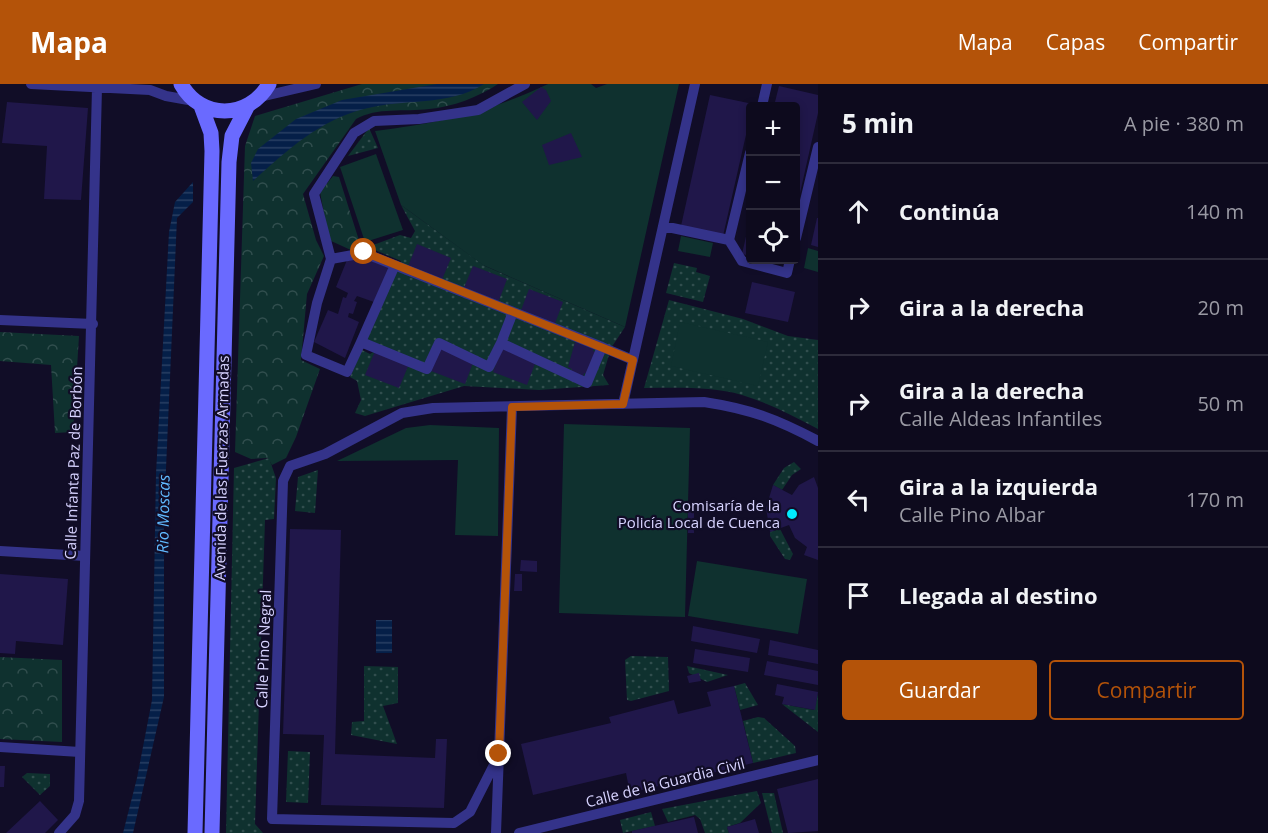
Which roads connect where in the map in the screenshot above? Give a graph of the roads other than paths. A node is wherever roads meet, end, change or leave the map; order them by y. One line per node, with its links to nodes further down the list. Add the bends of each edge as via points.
1 (32, 84): 8 (street)
2 (161, 84): 9 (street)
3 (181, 84): 12 (main road, Avenida de las Fuerzas Armadas)
4 (315, 84): 10 (street)
5 (525, 84): 19 (street, via 478,110 374,121 354,133 314,194)
6 (695, 84): 17 (street)
7 (767, 84): 11 (street)
8 (98, 88): 9 (street); 26 (street, Calle Infanta Paz de Borbón)
9 (150, 90): 12 (street)
10 (265, 90): 13 (main road)
11 (763, 102)
12 (198, 104): 13 (main road, via 225,112); 43 (main road, Avenida de las Fuerzas Armadas, via 211,134 212,151)
13 (247, 107): 44 (main road, Avenida de las Fuerzas Armadas, via 232,136 229,162)
14 (818, 147): 16 (street)
15 (749, 156): 18 (street)
16 (800, 218)
17 (663, 226): 18 (street); 30 (street)
18 (729, 240): 20 (street)
19 (331, 259): 23 (street, via 364,252); 27 (street, via 316,303 306,355 347,372)
20 (746, 262)
21 (753, 264): 22 (street, via 787,273)
22 (789, 264)
23 (395, 265): 24 (street); 27 (street)
24 (513, 312): 28 (street); 29 (street)
25 (0, 320): 26 (street)
26 (93, 324): 35 (street, Calle Infanta Paz de Borbón)
27 (361, 342): 28 (street, via 428,369 439,343 489,367)
28 (501, 343): 29 (street, via 587,383)
29 (602, 347): 30 (street)
30 (633, 360): 31 (street)
31 (623, 404): 32 (street); 33 (street, via 704,402 747,409)
32 (512, 407): 38 (street); 40 (street, Calle Pino Negral, via 433,408 402,413 325,454 290,466 283,481 272,819)
33 (818, 441)
34 (0, 551): 35 (street)
35 (85, 556): 37 (street, Calle Infanta Paz de Borbón)
36 (0, 747): 37 (street)
37 (80, 752): 42 (street, Calle Infanta Paz de Borbón, via 77,808)
38 (499, 754): 40 (street, via 470,812); 45 (street)
39 (818, 760): 41 (street, Calle de la Guardia Civil)
40 (455, 828)
41 (548, 829): 46 (street, Calle de la Guardia Civil)
42 (59, 833)
43 (195, 833)
44 (212, 833)
45 (496, 833)
46 (519, 833)

